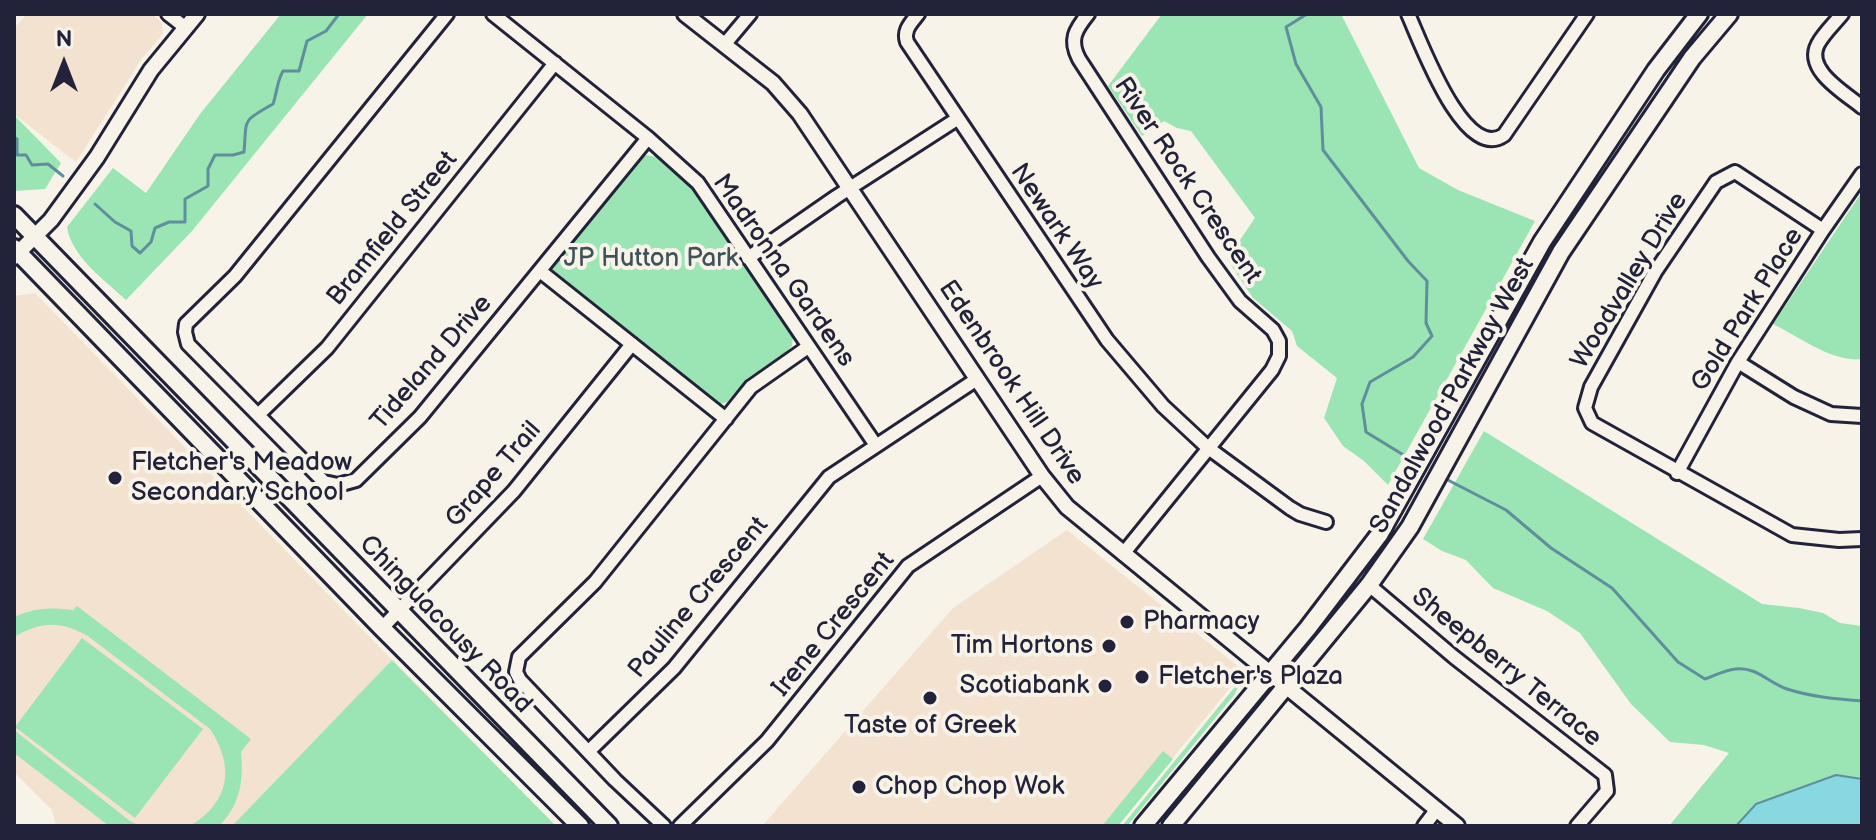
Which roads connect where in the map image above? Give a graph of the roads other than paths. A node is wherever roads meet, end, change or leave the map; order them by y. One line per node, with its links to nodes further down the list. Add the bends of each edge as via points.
1 (168, 14): 14 (street)
2 (197, 14): 14 (street)
3 (447, 14): 32 (street, Tideland Drive, via 235,276 186,324 188,344)
4 (493, 14): 16 (street, Madronna Gardens)
5 (685, 14): 15 (street, Edenbrook Hill Drive)
6 (750, 14): 15 (street)
7 (918, 14): 18 (street, Newark Way, via 907,27 907,42)
8 (1088, 14): 36 (street, River Rock Crescent, via 1075,30 1073,48 1079,59 1208,257 1279,341 1272,370)
9 (1408, 14): 10 (street, via 1455,114 1490,140 1504,135)
10 (1587, 14)
11 (1699, 14): 45 (main road, Sandalwood Parkway West, via 1542,242 1379,535)
12 (1729, 14): 42 (main road, Sandalwood Parkway West, via 1692,58 1561,252 1422,508)
13 (1842, 14): 17 (street, via 1819,43 1815,63)
14 (186, 28): 24 (street, via 151,70 88,170)
15 (724, 45): 21 (street, Edenbrook Hill Drive, via 773,83)
16 (555, 63): 19 (street, Madronna Gardens); 32 (street, Bramfield Street, via 327,348)
17 (1862, 107)
18 (957, 119): 21 (street); 36 (street, Newark Way, via 1107,340 1163,406)
19 (648, 138): 26 (street, Madronna Gardens, via 698,183); 27 (street, Tideland Drive)
20 (1862, 174): 23 (street, Gold Park Place)
21 (850, 188): 26 (street); 31 (street, Edenbrook Hill Drive)
22 (14, 215): 24 (main road, Chinguacousy Road)
23 (1823, 230): 30 (street, Gold Park Place); 37 (street, Woodvalley Drive, via 1735,172 1716,182 1655,272 1591,387 1585,408 1592,423)
24 (34, 236): 25 (street); 43 (main road, Chinguacousy Road)
25 (15, 252): 44 (main road, Chinguacousy Road)
26 (748, 258): 29 (street, Madronna Gardens)
27 (540, 271): 28 (street); 32 (street, Tideland Drive, via 420,417 356,480 324,482)
28 (632, 344): 34 (street); 43 (street, Grape Trail, via 514,491)
29 (808, 347): 34 (street, via 751,387); 35 (street, Madronna Gardens)
30 (1738, 362): 33 (street, via 1831,414); 37 (street, Gold Park Place)
31 (977, 379): 35 (street, Pauline Crescent); 38 (street, Edenbrook Hill Drive)
32 (258, 415)
33 (1862, 416)
34 (726, 419): 47 (street, via 595,582 519,657 520,680)
35 (875, 444): 47 (street, Pauline Crescent, via 829,477 674,668)
36 (1207, 447): 39 (street, Newark Way, via 1290,508); 41 (street, River Rock Crescent)
37 (1677, 473): 40 (street, Woodvalley Drive, via 1792,535)
38 (1042, 476): 41 (street, Edenbrook Hill Drive, via 1075,515); 52 (street, Irene Crescent, via 908,566 767,741)
39 (1326, 522)
40 (1862, 539)
41 (1123, 554): 45 (street, Edenbrook Hill Drive)
42 (1369, 585): 46 (main road, Sandalwood Parkway West); 57 (street, Sheepberry Terrace, via 1605,775 1607,791)
43 (399, 612): 44 (street, Grape Trail); 50 (main road, Chinguacousy Road)
44 (382, 628): 49 (main road, Chinguacousy Road)
45 (1270, 673): 46 (street, Edenbrook Hill Drive); 53 (main road, Sandalwood Parkway West)
46 (1285, 686): 48 (street, Edenbrook Hill Drive); 54 (main road, Sandalwood Parkway West)
47 (589, 751): 51 (street)
48 (1437, 809): 55 (street); 56 (street, Edenbrook Hill Drive)
49 (580, 826)
50 (609, 826)
51 (664, 826)
52 (680, 826)
53 (1143, 826)
54 (1171, 826)
55 (1424, 826)
56 (1457, 826)
57 (1577, 826)

